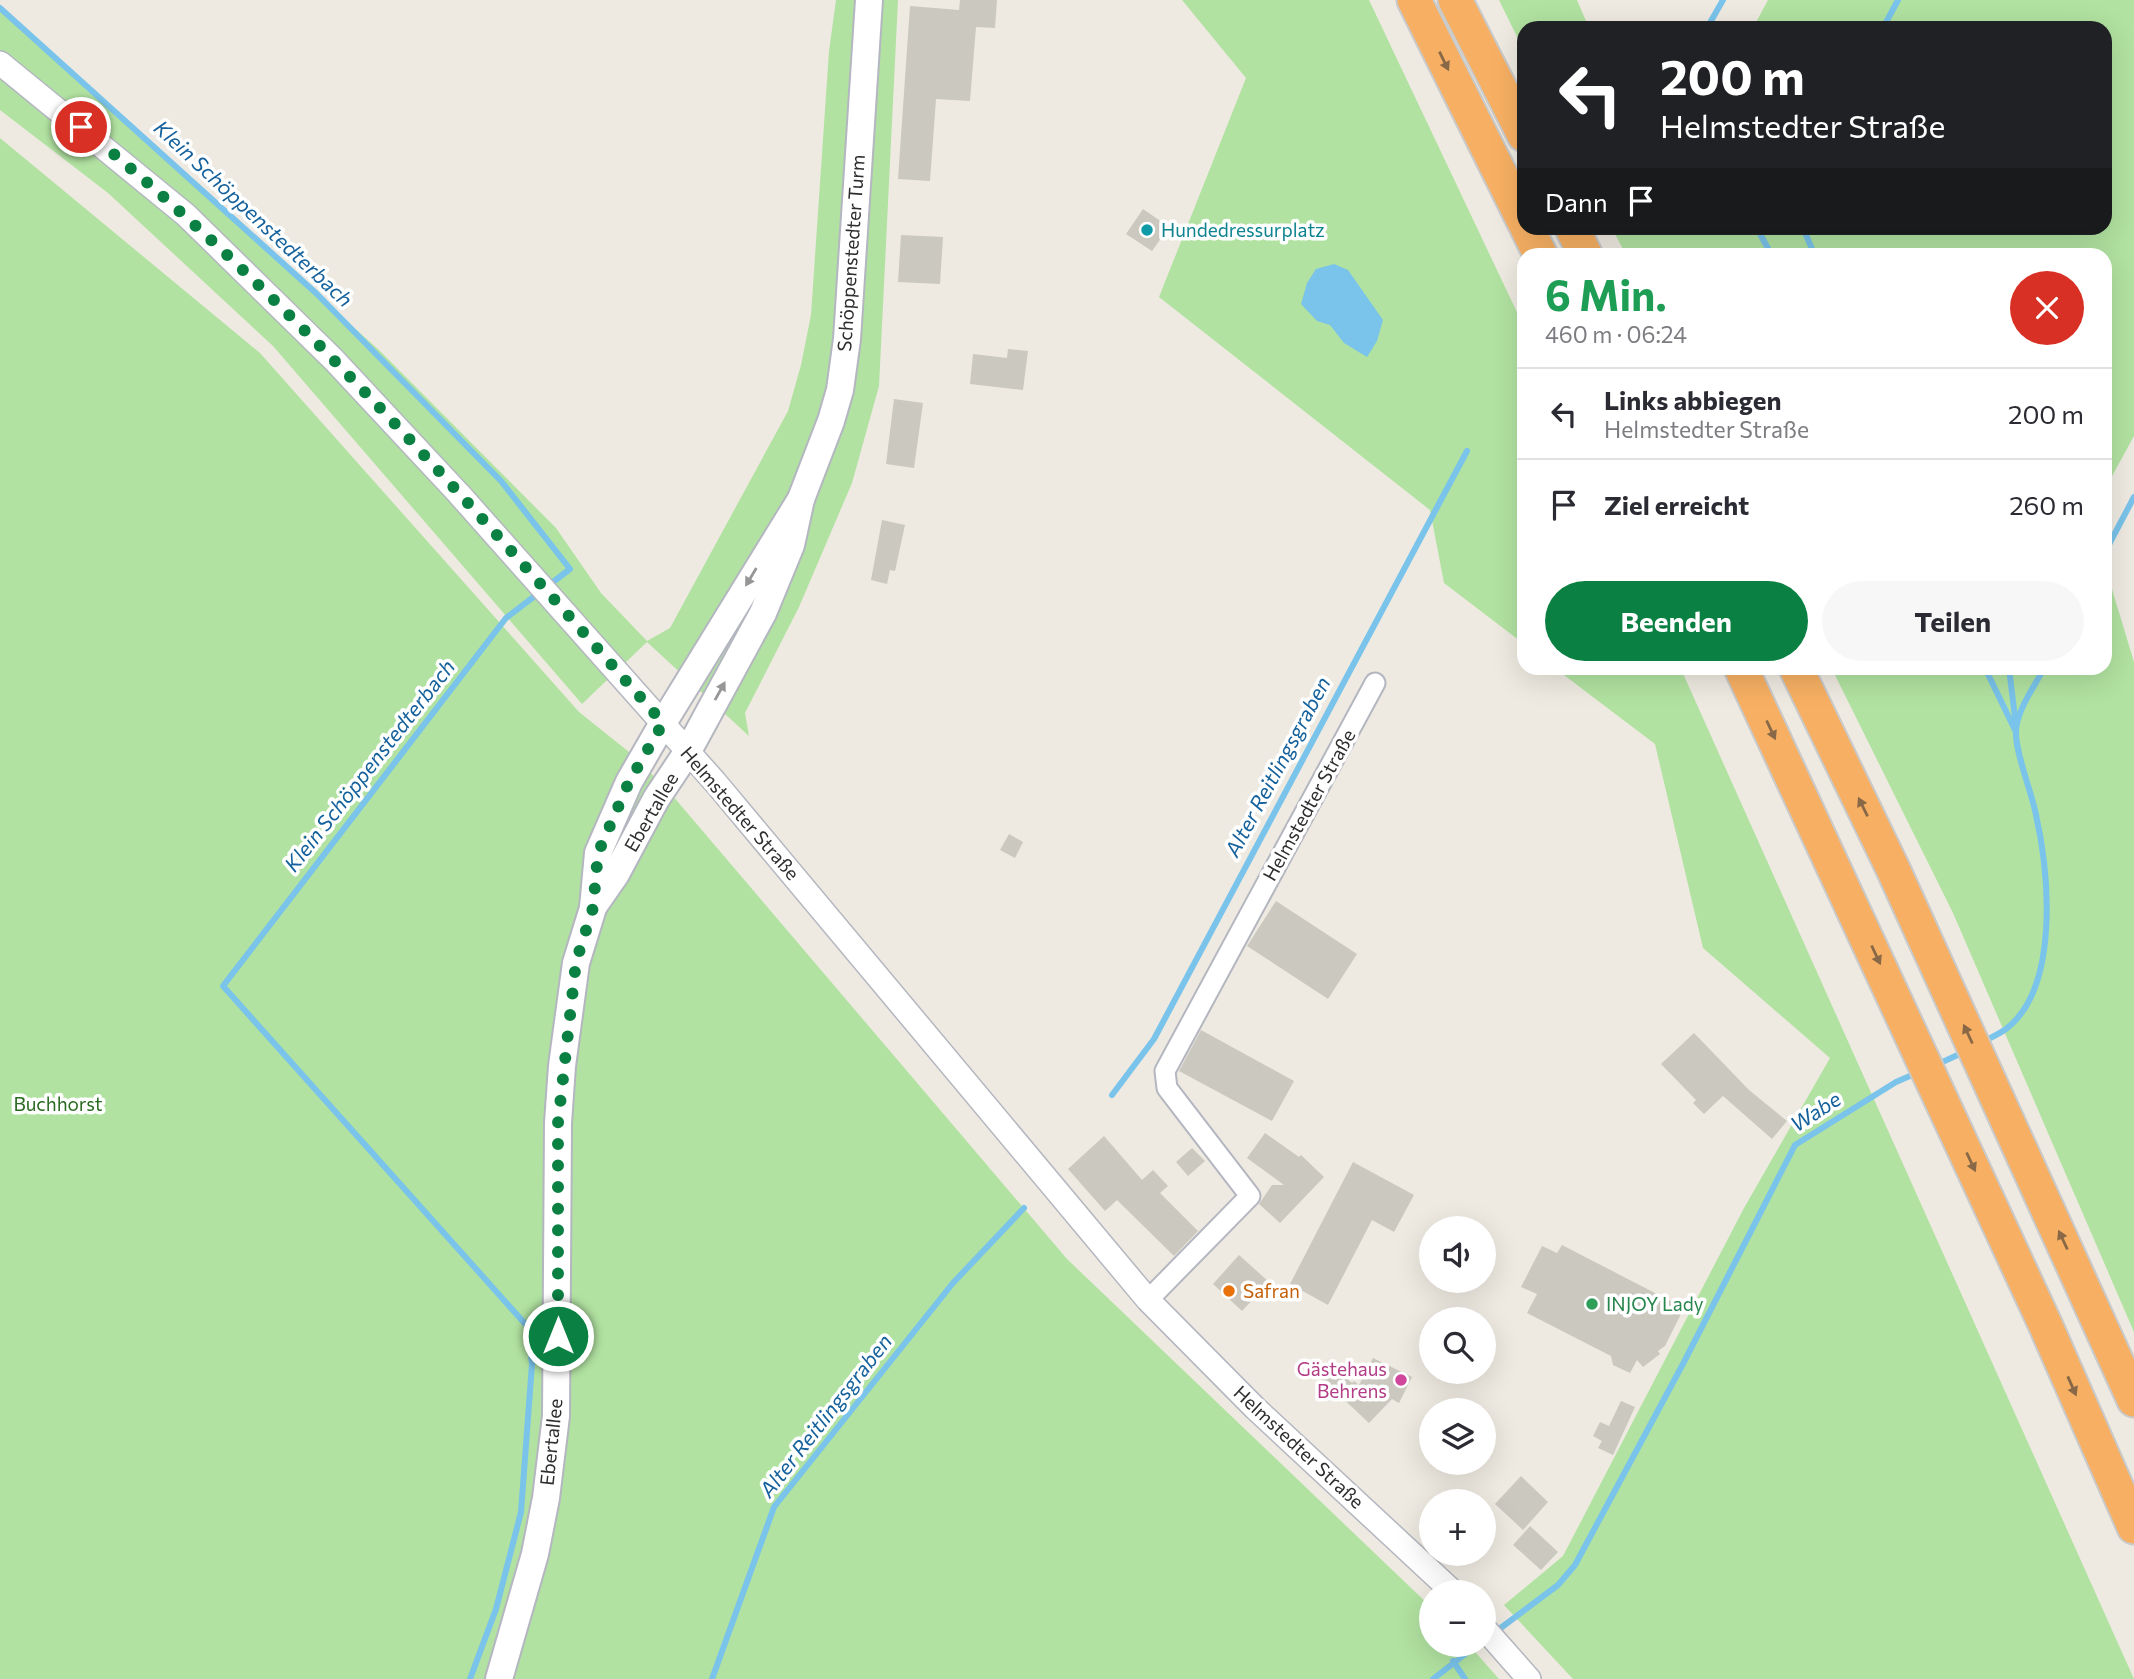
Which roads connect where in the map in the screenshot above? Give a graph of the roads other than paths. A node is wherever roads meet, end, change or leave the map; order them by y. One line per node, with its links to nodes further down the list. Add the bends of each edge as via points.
1 (869, 0): 7 (main road, Schöppenstedter Turm, via 847,339 840,390)
2 (1414, 0): 6 (highway, one-way to 6)
3 (1455, 0): 5 (highway)
4 (0, 63): 11 (street, Helmstedter Straße, via 136,171 253,278 459,494)
5 (1517, 121)
6 (1517, 208)
7 (801, 499): 11 (main road, Schöppenstedter Turm, one-way to 11); 12 (main road, Schöppenstedter Turm, one-way to 7, via 763,613 791,545)
8 (1744, 675): 16 (highway, one-way to 16, via 2045,1324)
9 (1799, 675): 15 (highway, one-way to 9, via 1893,869)
10 (1375, 683): 14 (street, Helmstedter Straße, via 1165,1071 1167,1088 1250,1196)
11 (663, 723): 12 (street, Helmstedter Straße); 13 (main road, Ebertallee, via 629,782 598,853)
12 (688, 751): 13 (main road, Ebertallee); 14 (street, Helmstedter Straße)
13 (593, 908): 19 (main road, Ebertallee, via 576,962 561,1089 556,1416 534,1554)
14 (1148, 1300): 17 (street, Helmstedter Straße, via 1255,1408)
15 (2134, 1401)
16 (2134, 1527)
17 (1439, 1580)
18 (1496, 1642): 20 (street)
19 (499, 1679)
20 (1529, 1679)

